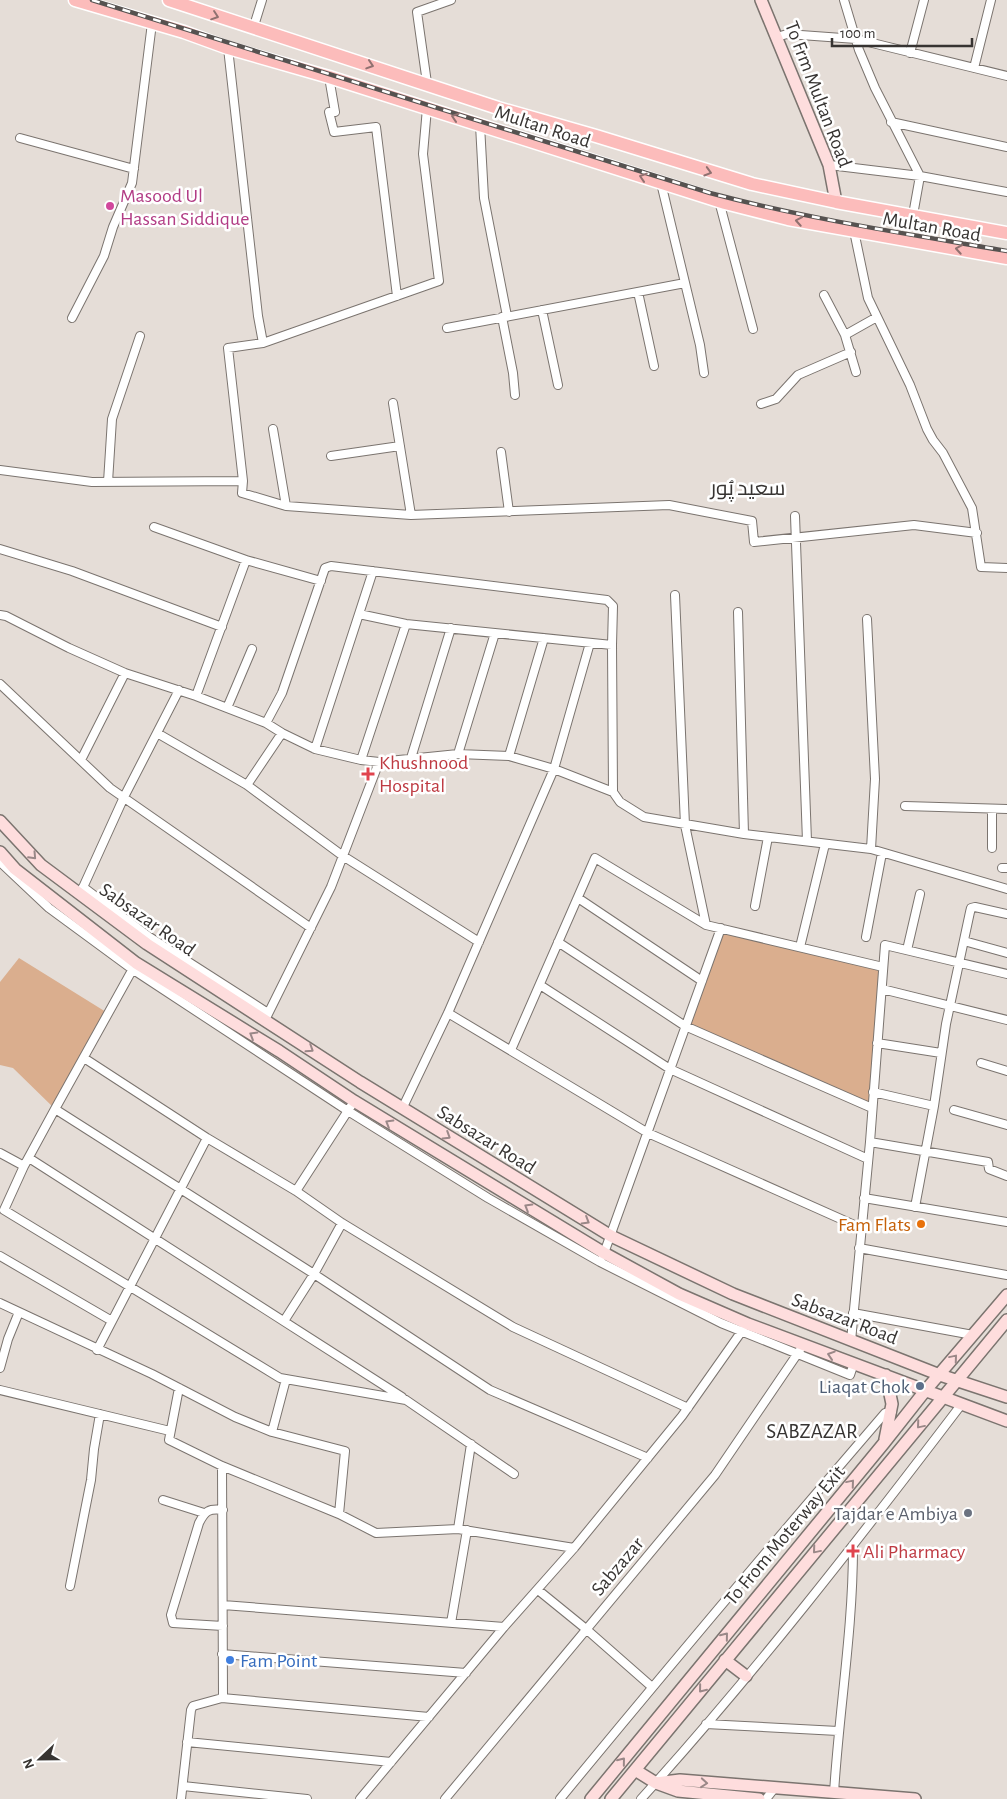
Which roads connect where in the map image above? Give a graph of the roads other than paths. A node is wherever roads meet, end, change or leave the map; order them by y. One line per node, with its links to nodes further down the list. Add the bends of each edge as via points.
1 (75, 0): 11 (main road, Multan Road)
2 (169, 0): 12 (main road, Multan Road, one-way to 12)
3 (262, 0): 12 (street)
4 (451, 0): 20 (street, via 417,12)
5 (761, 0): 13 (main road, To Frm Multan Road)
6 (844, 0): 10 (street)
7 (851, 0): 10 (street)
8 (924, 0): 16 (street)
9 (991, 0): 17 (street)
10 (848, 10): 14 (street)
11 (152, 23): 15 (main road, Multan Road); 27 (street)
12 (253, 28): 20 (main road, Multan Road, one-way to 20)
13 (777, 37): 14 (street, via 787,34); 26 (main road, To Frm Multan Road)
14 (856, 39): 16 (street); 22 (street)
15 (228, 48): 19 (main road, Multan Road); 49 (street)
16 (910, 53): 17 (street)
17 (974, 68): 18 (street)
18 (1007, 76)
19 (329, 77): 21 (main road, Multan Road); 40 (street, via 335,112 329,112 334,132 376,126)
20 (426, 83): 32 (main road, Multan Road, one-way to 32, via 693,167)
21 (427, 108): 23 (main road, Multan Road, one-way to 21); 40 (street, via 423,154 440,281)
22 (891, 122): 25 (street); 28 (street)
23 (480, 125): 29 (main road, Multan Road, one-way to 23); 42 (street, via 484,198)
24 (20, 138): 27 (street)
25 (1007, 147)
26 (829, 165): 28 (street); 32 (main road, To Frm Multan Road)
27 (134, 169): 44 (street, via 132,183 104,256)
28 (920, 176): 30 (street); 33 (street)
29 (661, 183): 31 (main road, Multan Road); 37 (street)
30 (1007, 192)
31 (719, 201): 34 (main road, Multan Road, one-way to 31, via 788,219); 46 (street)
32 (836, 202): 33 (main road, Multan Road)
33 (913, 215): 35 (main road, Multan Road)
34 (854, 231): 36 (main road, Multan Road, one-way to 34); 43 (street, via 868,298)
35 (1007, 233)
36 (1007, 258)
37 (685, 283): 38 (street); 53 (street)
38 (638, 292): 41 (street); 51 (street)
39 (824, 295): 47 (street)
40 (397, 296): 49 (street)
41 (542, 310): 42 (street); 54 (street)
42 (504, 317): 45 (street); 55 (street)
43 (877, 317): 47 (street); 70 (street, via 933,440 943,452 972,508)
44 (72, 318)
45 (447, 328)
46 (753, 329)
47 (845, 335): 50 (street)
48 (140, 336): 64 (street, via 112,419)
49 (263, 343): 63 (street, via 228,348)
50 (851, 352): 52 (street); 57 (street, via 798,375 776,398)
51 (654, 366)
52 (856, 372)
53 (704, 373)
54 (558, 385)
55 (515, 395)
56 (393, 403): 59 (street)
57 (761, 404)
58 (273, 429): 65 (street)
59 (400, 446): 61 (street); 67 (street)
60 (501, 452): 66 (street)
61 (331, 456)
62 (0, 470): 64 (street)
63 (243, 481): 64 (street); 65 (street, via 242,493)
64 (108, 482)
65 (286, 506): 67 (street)
66 (509, 512): 67 (street); 71 (street, via 669,505 752,521 754,542)
67 (411, 515)
68 (795, 516): 71 (street)
69 (154, 528): 73 (street)
70 (976, 533): 71 (street, via 914,525); 74 (street, via 980,566)
71 (796, 538): 116 (street)
72 (0, 549): 83 (street, via 72,571)
73 (246, 560): 76 (street); 83 (street)
74 (1007, 568)
75 (373, 571): 76 (street, via 331,566 325,568); 80 (street); 88 (street, via 607,600 613,606)
76 (321, 581): 95 (street, via 282,692)
77 (675, 595): 113 (street)
78 (738, 612): 114 (street)
79 (0, 614): 90 (street)
80 (359, 614): 82 (street); 98 (street)
81 (867, 619): 119 (street, via 875,779)
82 (406, 624): 84 (street); 103 (street)
83 (222, 627): 93 (street)
84 (451, 628): 85 (street); 101 (street)
85 (496, 633): 86 (street); 99 (street)
86 (544, 638): 87 (street); 100 (street)
87 (590, 643): 88 (street); 105 (street)
88 (612, 646): 107 (street)
89 (252, 649): 94 (street)
90 (125, 673): 92 (street); 102 (street)
91 (0, 684): 102 (street)
92 (179, 690): 93 (street); 96 (street)
93 (196, 696): 94 (street)
94 (227, 708): 95 (street)
95 (266, 723): 97 (street)
96 (157, 733): 106 (street); 108 (street)
97 (282, 733): 98 (street); 106 (street)
98 (316, 749): 103 (street)
99 (458, 754): 100 (street); 101 (street)
100 (509, 756): 105 (street)
101 (411, 758): 104 (street)
102 (81, 760): 108 (street)
103 (361, 760): 104 (street)
104 (379, 762): 122 (street)
105 (554, 768): 107 (street); 135 (street)
106 (247, 785): 122 (street)
107 (613, 792): 113 (street, via 620,802 644,816)
108 (124, 797): 125 (street); 131 (street)
109 (905, 806): 110 (street)
110 (992, 809): 111 (street); 118 (street)
111 (1007, 809)
112 (0, 821): 125 (main road, Sabsazar Road, one-way to 125, via 42,865)
113 (685, 825): 114 (street); 130 (street)
114 (744, 834): 115 (street)
115 (768, 837): 116 (street); 128 (street)
116 (807, 841): 117 (street)
117 (825, 844): 119 (street); 137 (street)
118 (992, 848)
119 (871, 850): 121 (street)
120 (0, 852): 141 (main road, Sabsazar Road, via 15,869)
121 (882, 853): 124 (street); 133 (street)
122 (342, 856): 131 (street); 135 (street)
123 (0, 862): 141 (street, via 48,908)
124 (1007, 889)
125 (82, 890): 149 (main road, Sabsazar Road, via 147,944)
126 (920, 894): 138 (street)
127 (578, 898): 130 (street, via 595,858); 136 (street); 144 (street)
128 (755, 906)
129 (1007, 914): 134 (street, via 973,907)
130 (706, 924): 132 (street)
131 (311, 928): 149 (street)
132 (721, 928): 137 (street); 144 (street)
133 (866, 938)
134 (964, 941): 139 (street); 140 (street)
135 (479, 942): 148 (street)
136 (558, 942): 145 (street); 151 (street)
137 (800, 947): 142 (street)
138 (907, 950): 140 (street); 142 (street, via 885,945)
139 (1007, 953)
140 (960, 963): 143 (street); 147 (street)
141 (134, 966): 155 (main road, Sabsazar Road, one-way to 141); 157 (street); 162 (street)
142 (883, 967): 146 (street)
143 (1007, 974)
144 (702, 981): 151 (street)
145 (540, 985): 154 (street); 159 (street)
146 (882, 989): 147 (street); 153 (street)
147 (950, 1007): 150 (street); 156 (street)
148 (448, 1013): 154 (street); 166 (street)
149 (267, 1017): 152 (main road, Sabsazar Road)
150 (1007, 1020)
151 (685, 1026): 159 (street); 164 (street)
152 (288, 1035): 155 (main road); 166 (main road, Sabsazar Road, one-way to 166)
153 (877, 1043): 156 (street); 161 (street)
154 (511, 1050): 169 (street)
155 (279, 1051): 162 (main road, Sabsazar Road)
156 (941, 1053): 163 (street)
157 (84, 1058): 165 (street); 170 (street)
158 (981, 1063): 160 (street)
159 (670, 1069): 169 (street); 175 (street)
160 (1007, 1071)
161 (874, 1092): 163 (street); 164 (street)
162 (351, 1106): 179 (street); 191 (main road, Sabsazar Road)
163 (934, 1106): 173 (street)
164 (872, 1108): 171 (street)
165 (55, 1109): 174 (street); 178 (street)
166 (402, 1109): 187 (main road, Sabsazar Road, one-way to 187)
167 (954, 1110): 168 (street)
168 (1007, 1125)
169 (648, 1133): 186 (street); 187 (street)
170 (207, 1138): 178 (street); 179 (street)
171 (870, 1142): 173 (street); 175 (street)
172 (0, 1153): 176 (street)
173 (925, 1153): 177 (street, via 988,1162 989,1169); 181 (street)
174 (29, 1158): 176 (street); 188 (street)
175 (868, 1159): 180 (street)
176 (24, 1166): 182 (street)
177 (1007, 1176)
178 (180, 1190): 188 (street); 192 (street)
179 (296, 1191): 185 (street)
180 (864, 1198): 181 (street); 186 (street)
181 (915, 1208): 184 (street)
182 (4, 1210): 183 (street); 194 (street)
183 (0, 1218)
184 (1007, 1222)
185 (342, 1223): 192 (street); 219 (street, via 513,1327)
186 (861, 1228): 189 (street)
187 (611, 1236): 191 (street); 204 (main road, Sabsazar Road, via 733,1294)
188 (154, 1239): 194 (street); 201 (street)
189 (859, 1248): 193 (street); 198 (street)
190 (0, 1256): 200 (street)
191 (602, 1258): 202 (main road, Sabsazar Road)
192 (314, 1274): 201 (street); 227 (street, via 490,1390)
193 (1007, 1274)
194 (130, 1288): 200 (street); 210 (street, via 251,1362)
195 (1007, 1295): 203 (main road, To From Moterway Exit)
196 (0, 1303): 197 (street)
197 (19, 1312): 205 (street); 207 (street)
198 (853, 1313): 203 (street); 204 (street)
199 (1007, 1320): 211 (main road, To From Moterway Exit)
200 (112, 1321): 205 (street)
201 (284, 1321): 217 (street)
202 (745, 1328): 206 (main road, Sabsazar Road); 219 (street)
203 (973, 1335): 209 (main road, To From Moterway Exit, one-way to 203)
204 (851, 1341): 209 (main road, Sabsazar Road)
205 (97, 1350): 212 (street)
206 (800, 1350): 208 (main road, Sabsazar Road, via 854,1362); 243 (street, Sabzazar, via 715,1474)
207 (0, 1368)
208 (886, 1374): 214 (main road, Sabsazar Road); 220 (main road)
209 (940, 1375): 211 (main road, Sabsazar Road); 214 (main road, To From Moterway Exit)
210 (286, 1379): 217 (street); 224 (street)
211 (956, 1380): 215 (main road, Sabsazar Road); 216 (main road, To From Moterway Exit)
212 (179, 1388): 223 (street); 224 (street)
213 (0, 1390): 221 (street)
214 (925, 1391): 216 (main road, Sabsazar Road); 225 (main road, To From Moterway Exit)
215 (1007, 1397)
216 (942, 1398): 218 (main road, Sabsazar Road); 245 (main road, To From Moterway Exit, one-way to 245)
217 (406, 1400): 226 (street)
218 (961, 1405): 222 (main road, Sabsazar Road); 235 (street)
219 (688, 1408): 227 (street)
220 (892, 1411): 225 (main road); 248 (street, via 885,1413)
221 (100, 1414): 223 (street); 237 (street, via 92,1480)
222 (1007, 1421)
223 (170, 1431): 228 (street, via 169,1440)
224 (272, 1432): 233 (street, via 345,1451)
225 (884, 1443): 265 (main road, To From Moterway Exit, one-way to 225)
226 (470, 1444): 229 (street); 234 (street)
227 (648, 1458): 236 (street)
228 (222, 1466): 231 (street); 233 (street)
229 (514, 1474)
230 (163, 1500): 232 (street)
231 (223, 1510): 232 (street, via 212,1508); 239 (street)
232 (204, 1513): 241 (street, via 171,1619 173,1623)
233 (339, 1514): 234 (street, via 376,1533)
234 (463, 1530): 236 (street); 240 (street)
235 (853, 1547): 247 (street); 252 (street, via 851,1612)
236 (574, 1548): 238 (street)
237 (70, 1586)
238 (538, 1590): 242 (street); 243 (street)
239 (223, 1605): 240 (street); 241 (street)
240 (451, 1623): 242 (street)
241 (222, 1626): 244 (street)
242 (504, 1627): 246 (street)
243 (586, 1629): 248 (street); 263 (street, Sabzazar)
244 (222, 1654): 246 (street); 249 (street)
245 (725, 1660): 247 (main road); 255 (main road, To From Moterway Exit, one-way to 255)
246 (466, 1673): 250 (street)
247 (746, 1676): 251 (street)
248 (652, 1687): 264 (street)
249 (222, 1698): 250 (street); 253 (street, via 193,1706)
250 (429, 1717): 254 (street)
251 (706, 1724): 252 (street); 256 (street)
252 (838, 1731): 259 (street)
253 (187, 1742): 254 (street); 257 (street)
254 (391, 1762): 262 (street)
255 (636, 1770): 256 (main road); 266 (main road, To From Moterway Exit)
256 (656, 1783): 258 (main road, one-way to 258, via 680,1780); 267 (street); 268 (main road, via 678,1791)
257 (183, 1786): 260 (street); 261 (street)
258 (774, 1789): 259 (main road); 269 (street)
259 (834, 1793): 270 (main road)
260 (181, 1799)
261 (307, 1799)
262 (360, 1799)
263 (445, 1799)
264 (560, 1799)
265 (591, 1799)
266 (611, 1799)
267 (641, 1799)
268 (759, 1799)
269 (766, 1799)
270 (915, 1799)

